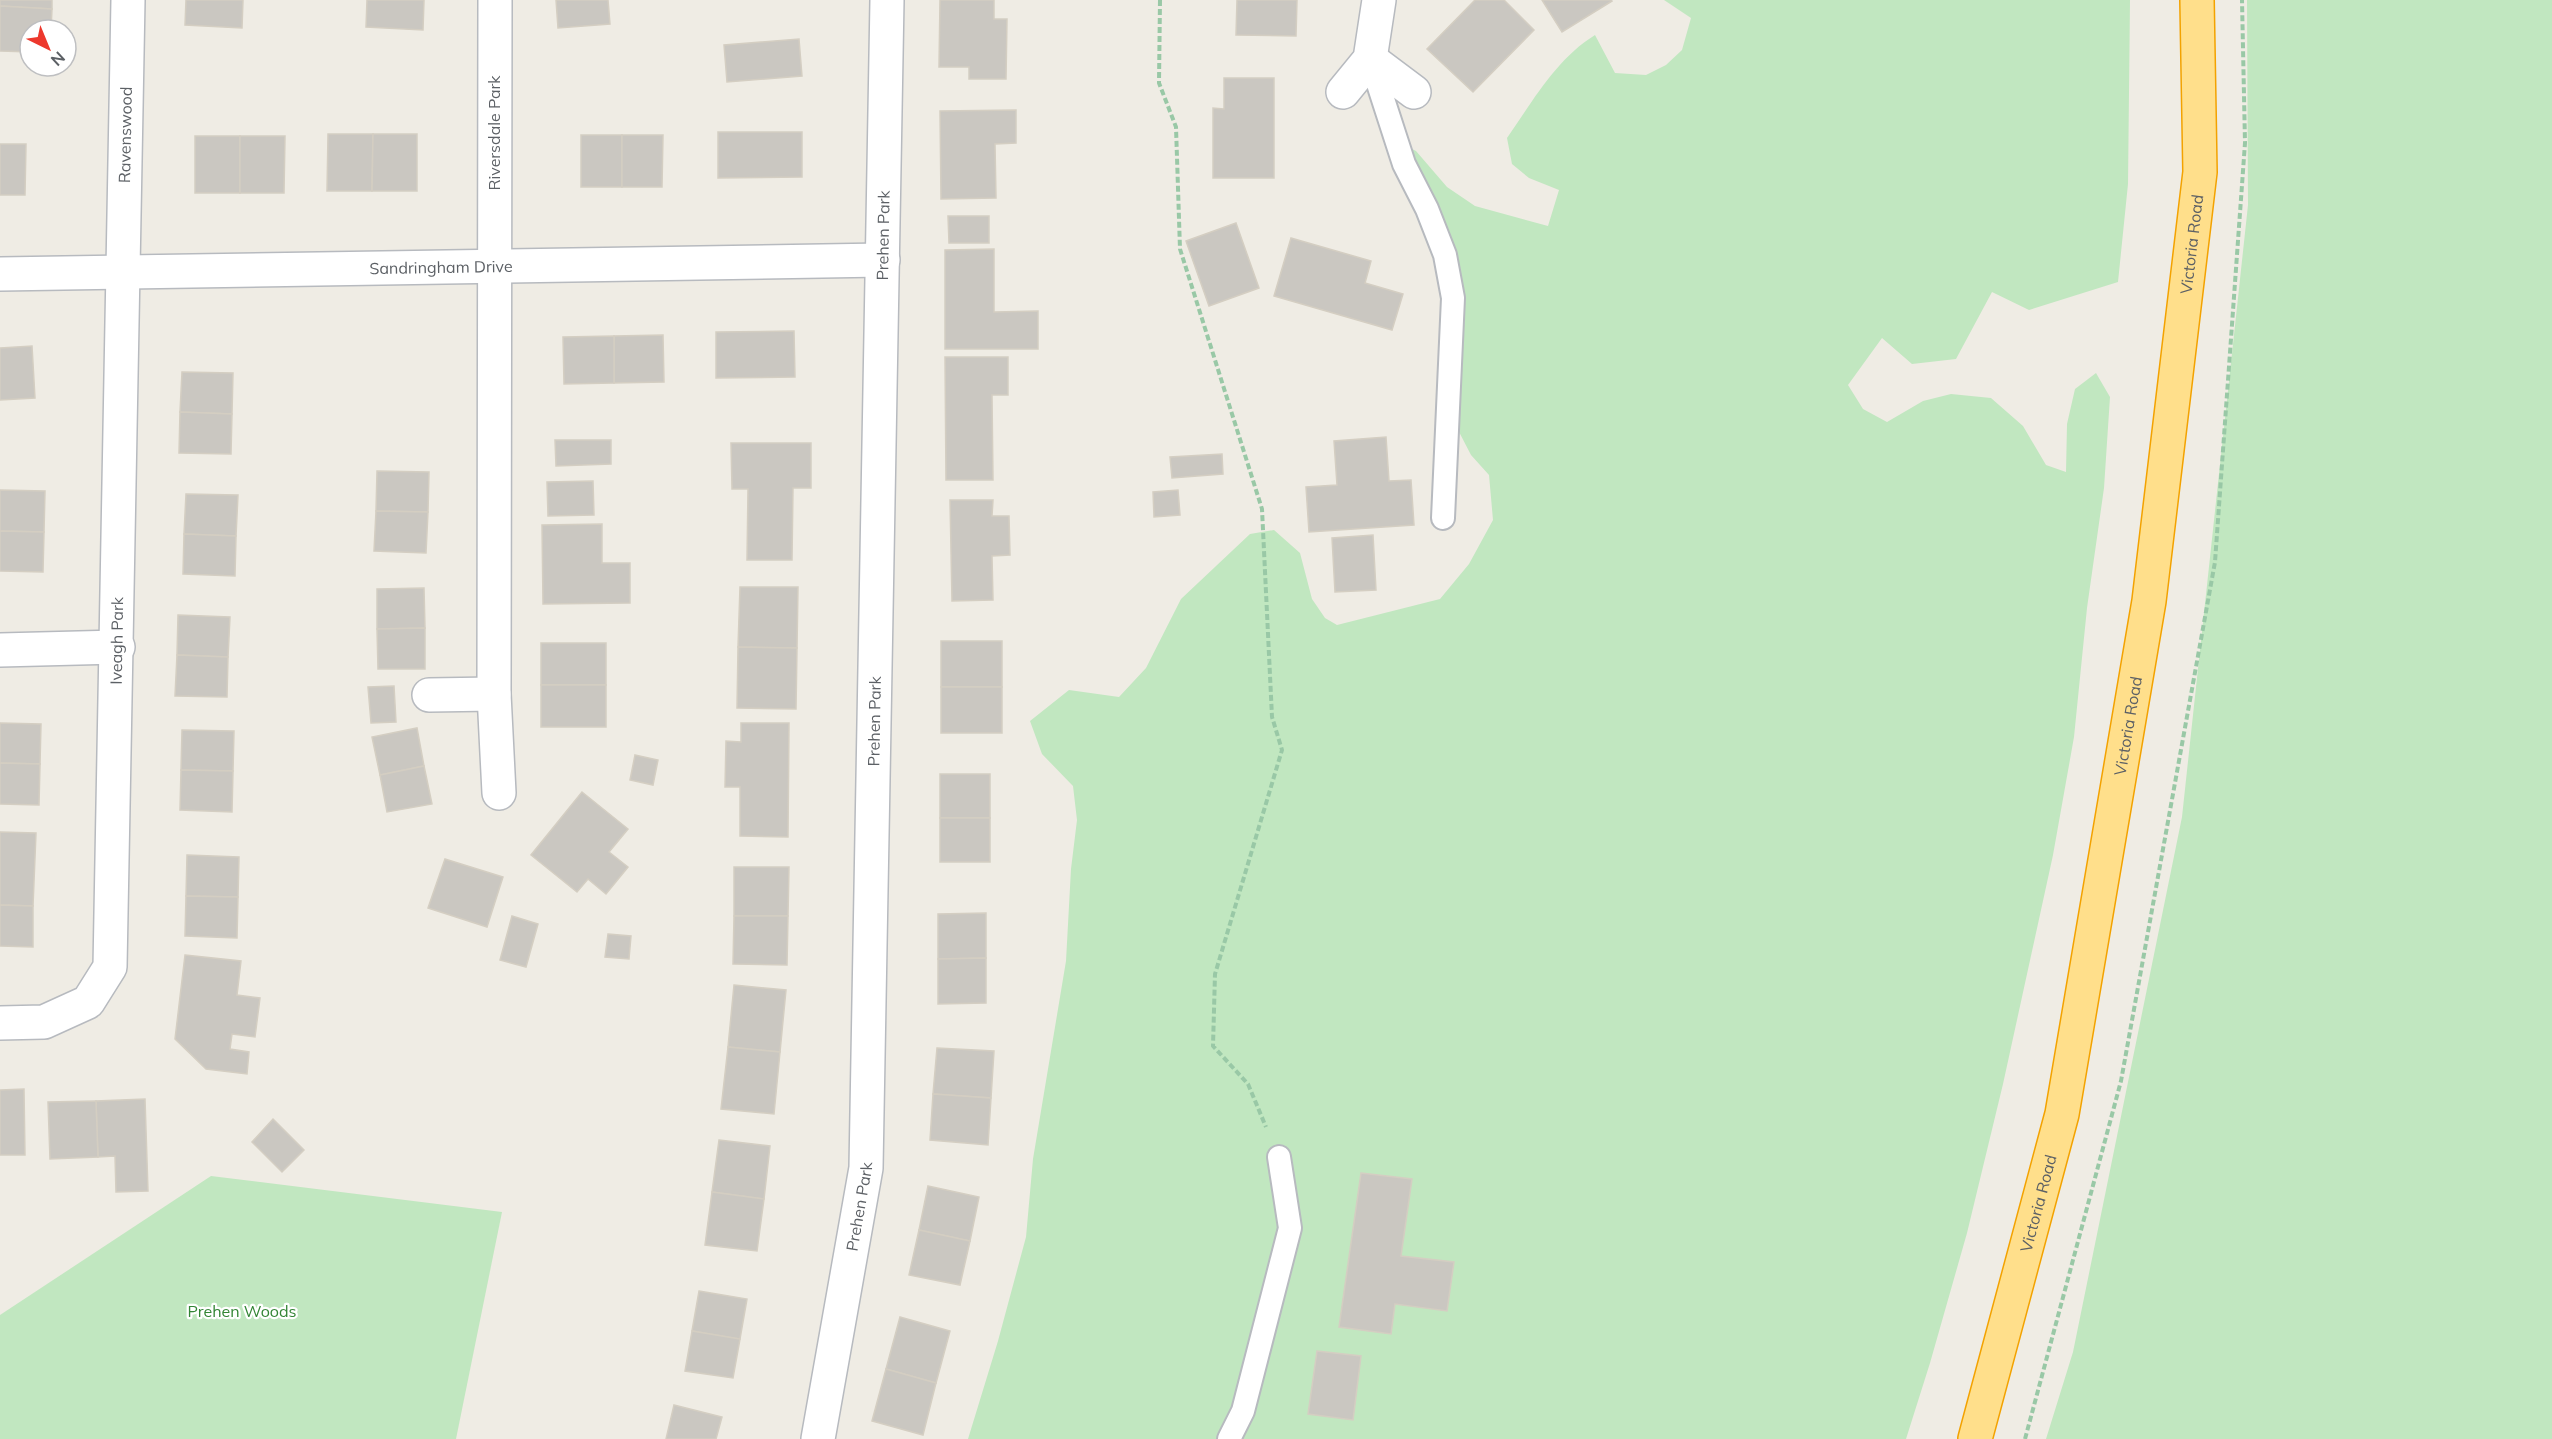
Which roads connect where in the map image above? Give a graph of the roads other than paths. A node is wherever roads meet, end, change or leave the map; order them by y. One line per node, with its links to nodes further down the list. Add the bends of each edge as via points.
1 (128, 0): 11 (street, Ravenswood)
2 (495, 0): 10 (street, Riversdale Park)
3 (886, 0): 9 (street, Prehen Park)
4 (1379, 0): 6 (street)
5 (2197, 0): 23 (highway, Victoria Road, via 2200,172 2150,601 2062,1114)
6 (1370, 59): 7 (street); 8 (street); 13 (lane, via 1404,164 1445,255 1453,298)
7 (1343, 92)
8 (1414, 92)
9 (883, 260): 10 (street, Sandringham Drive); 21 (street, Prehen Park, via 866,1168)
10 (493, 266): 11 (street, Sandringham Drive); 16 (street, Riversdale Park)
11 (121, 271): 12 (street, Sandringham Drive); 14 (street, Iveagh Park)
12 (0, 274)
13 (1443, 518)
14 (118, 647): 15 (street); 19 (street, Iveagh Park, via 110,967 88,1002 44,1022)
15 (0, 650)
16 (494, 694): 17 (street); 18 (street, Riversdale Park)
17 (429, 695)
18 (499, 793)
19 (0, 1023)
20 (1279, 1157): 22 (lane, via 1290,1228 1243,1411)
21 (818, 1439)
22 (1229, 1439)
23 (1975, 1439)

